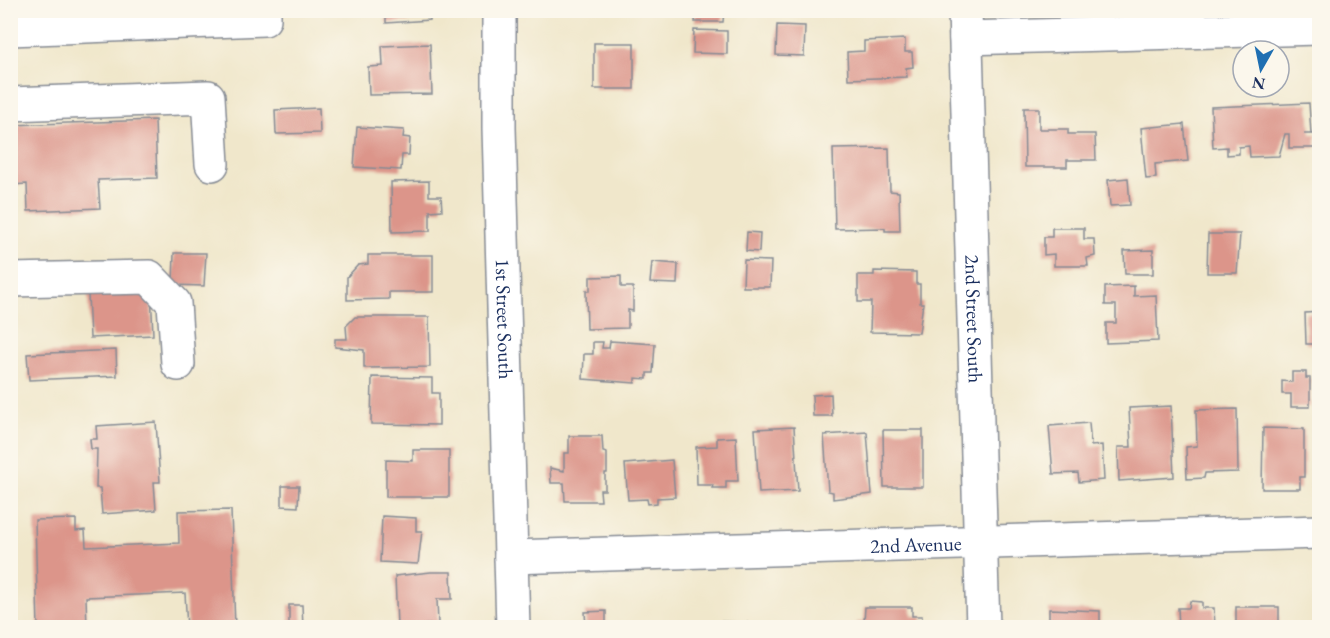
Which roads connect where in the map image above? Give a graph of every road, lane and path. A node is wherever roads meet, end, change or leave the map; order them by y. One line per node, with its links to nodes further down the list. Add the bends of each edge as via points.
1 (264, 10): 3 (street, via 264,19)
2 (499, 10): 13 (street, 1st Street South)
3 (55, 19): 6 (street)
4 (966, 24): 5 (street); 12 (street, 2nd Street South)
5 (1320, 28)
6 (10, 29)
7 (10, 104): 8 (street, via 208,97)
8 (212, 164)
9 (10, 280): 10 (street, via 149,278 174,303)
10 (178, 364)
11 (1320, 532): 12 (street, 2nd Avenue)
12 (980, 544): 13 (street, 2nd Avenue); 15 (street, 2nd Street South)
13 (511, 557): 14 (street, 1st Street South)
14 (513, 627)
15 (983, 627)

